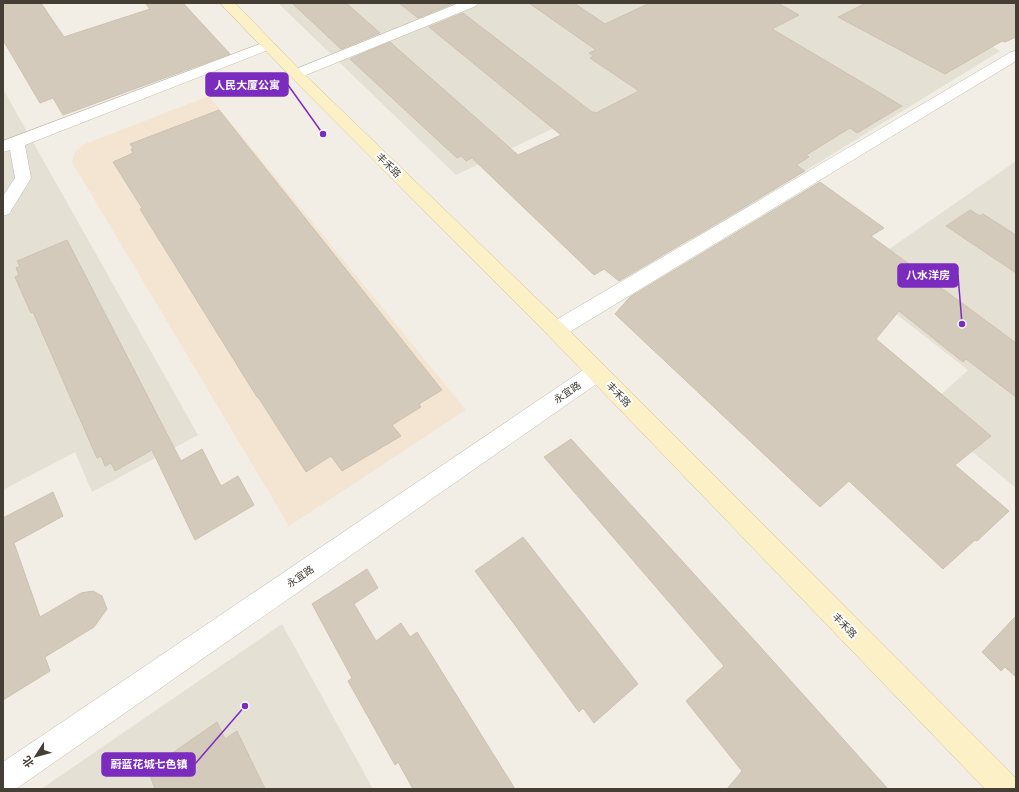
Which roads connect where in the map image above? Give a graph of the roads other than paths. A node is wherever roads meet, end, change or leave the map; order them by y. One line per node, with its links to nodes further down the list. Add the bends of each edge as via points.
1 (227, 3): 3 (main road, 丰禾路)
2 (471, 3): 5 (street)
3 (268, 45): 5 (main road, 丰禾路); 6 (street)
4 (1016, 54): 8 (street)
5 (296, 74): 8 (main road, 丰禾路)
6 (10, 144): 7 (street, via 23,178)
7 (3, 210)
8 (556, 330): 9 (main road, 丰禾路)
9 (597, 372): 10 (street, 永宜路); 11 (main road, 丰禾路)
10 (3, 780)
11 (1006, 789)

